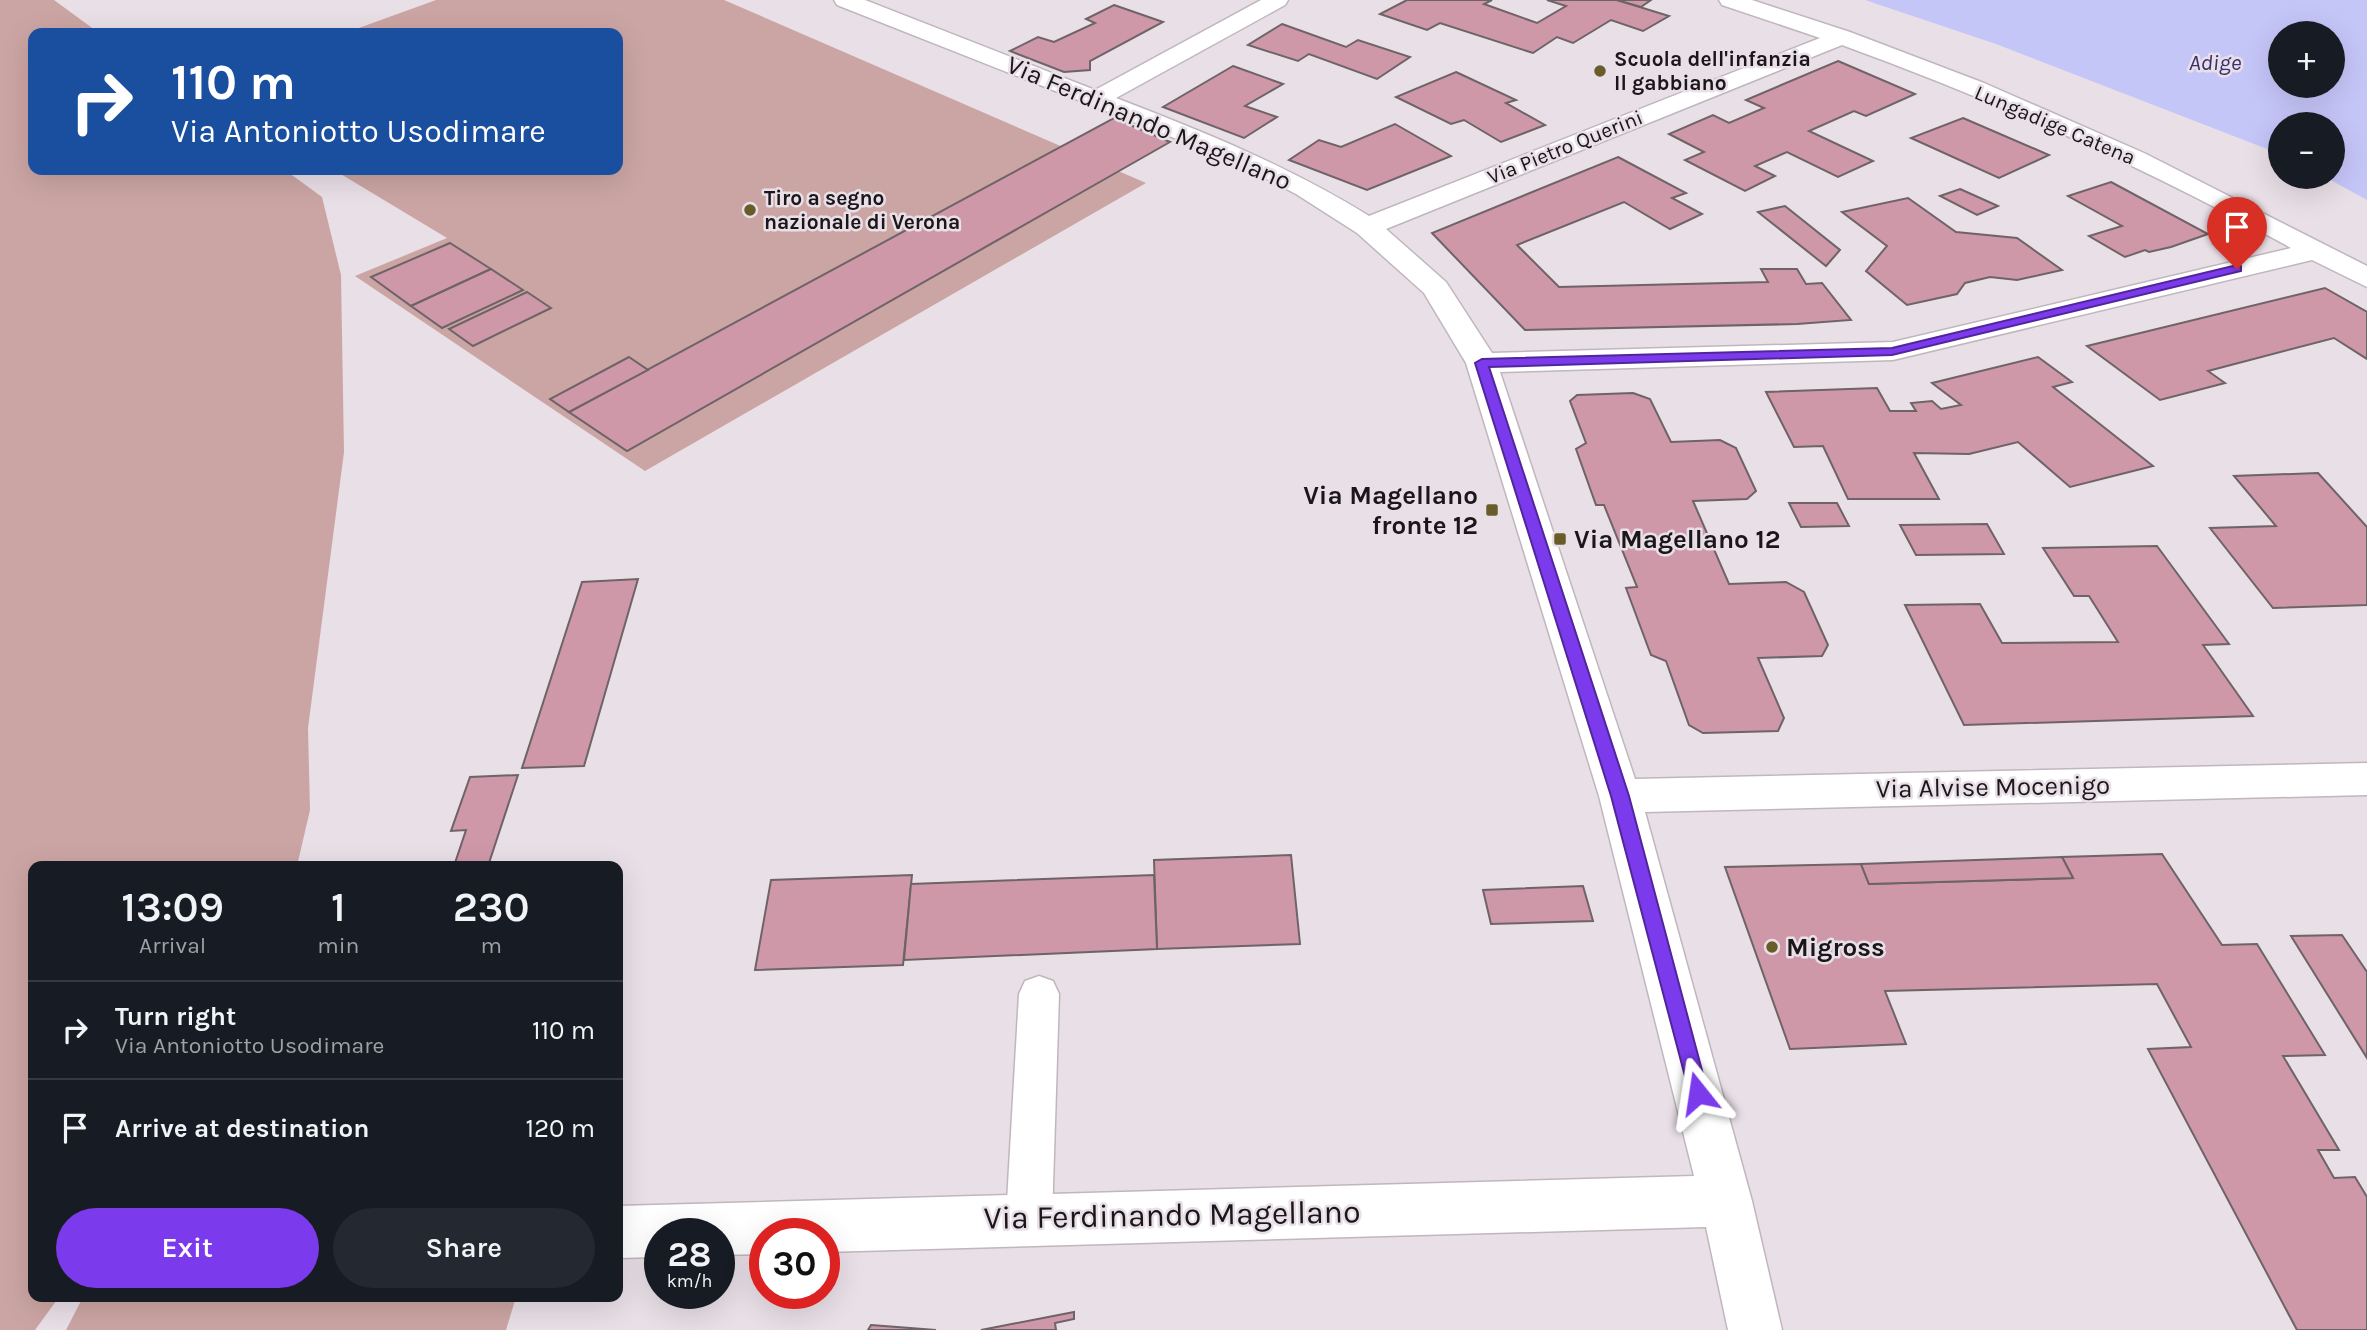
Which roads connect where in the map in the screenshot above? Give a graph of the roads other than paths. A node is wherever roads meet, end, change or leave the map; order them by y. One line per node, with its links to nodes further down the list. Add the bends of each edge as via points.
1 (845, 0): 5 (street, Via Ferdinando Magellano)
2 (1730, 0): 4 (street, Lungadige Catena)
3 (1261, 2): 5 (street)
4 (1842, 37): 6 (street, Via Pietro Querini); 7 (street, Lungadige Catena, via 2081,132)
5 (1098, 98): 6 (street, Via Ferdinando Magellano, via 1239,156 1305,188)
6 (1367, 227): 9 (street, Via Ferdinando Magellano, via 1436,288)
7 (2317, 250): 8 (street, Lungadige Catena); 9 (street, via 1892,351)
8 (2367, 278)
9 (1482, 363): 11 (street, Via Ferdinando Magellano)
10 (2367, 779): 11 (street, Via Alvise Mocenigo)
11 (1620, 796): 13 (street, Via Ferdinando Magellano)
12 (1039, 994): 14 (lane)
13 (1726, 1201): 14 (street, Via Ferdinando Magellano); 16 (street, Via Ferdinando Magellano)
14 (1029, 1219): 15 (street, Via Ferdinando Magellano)
15 (623, 1232)
16 (1755, 1330)

